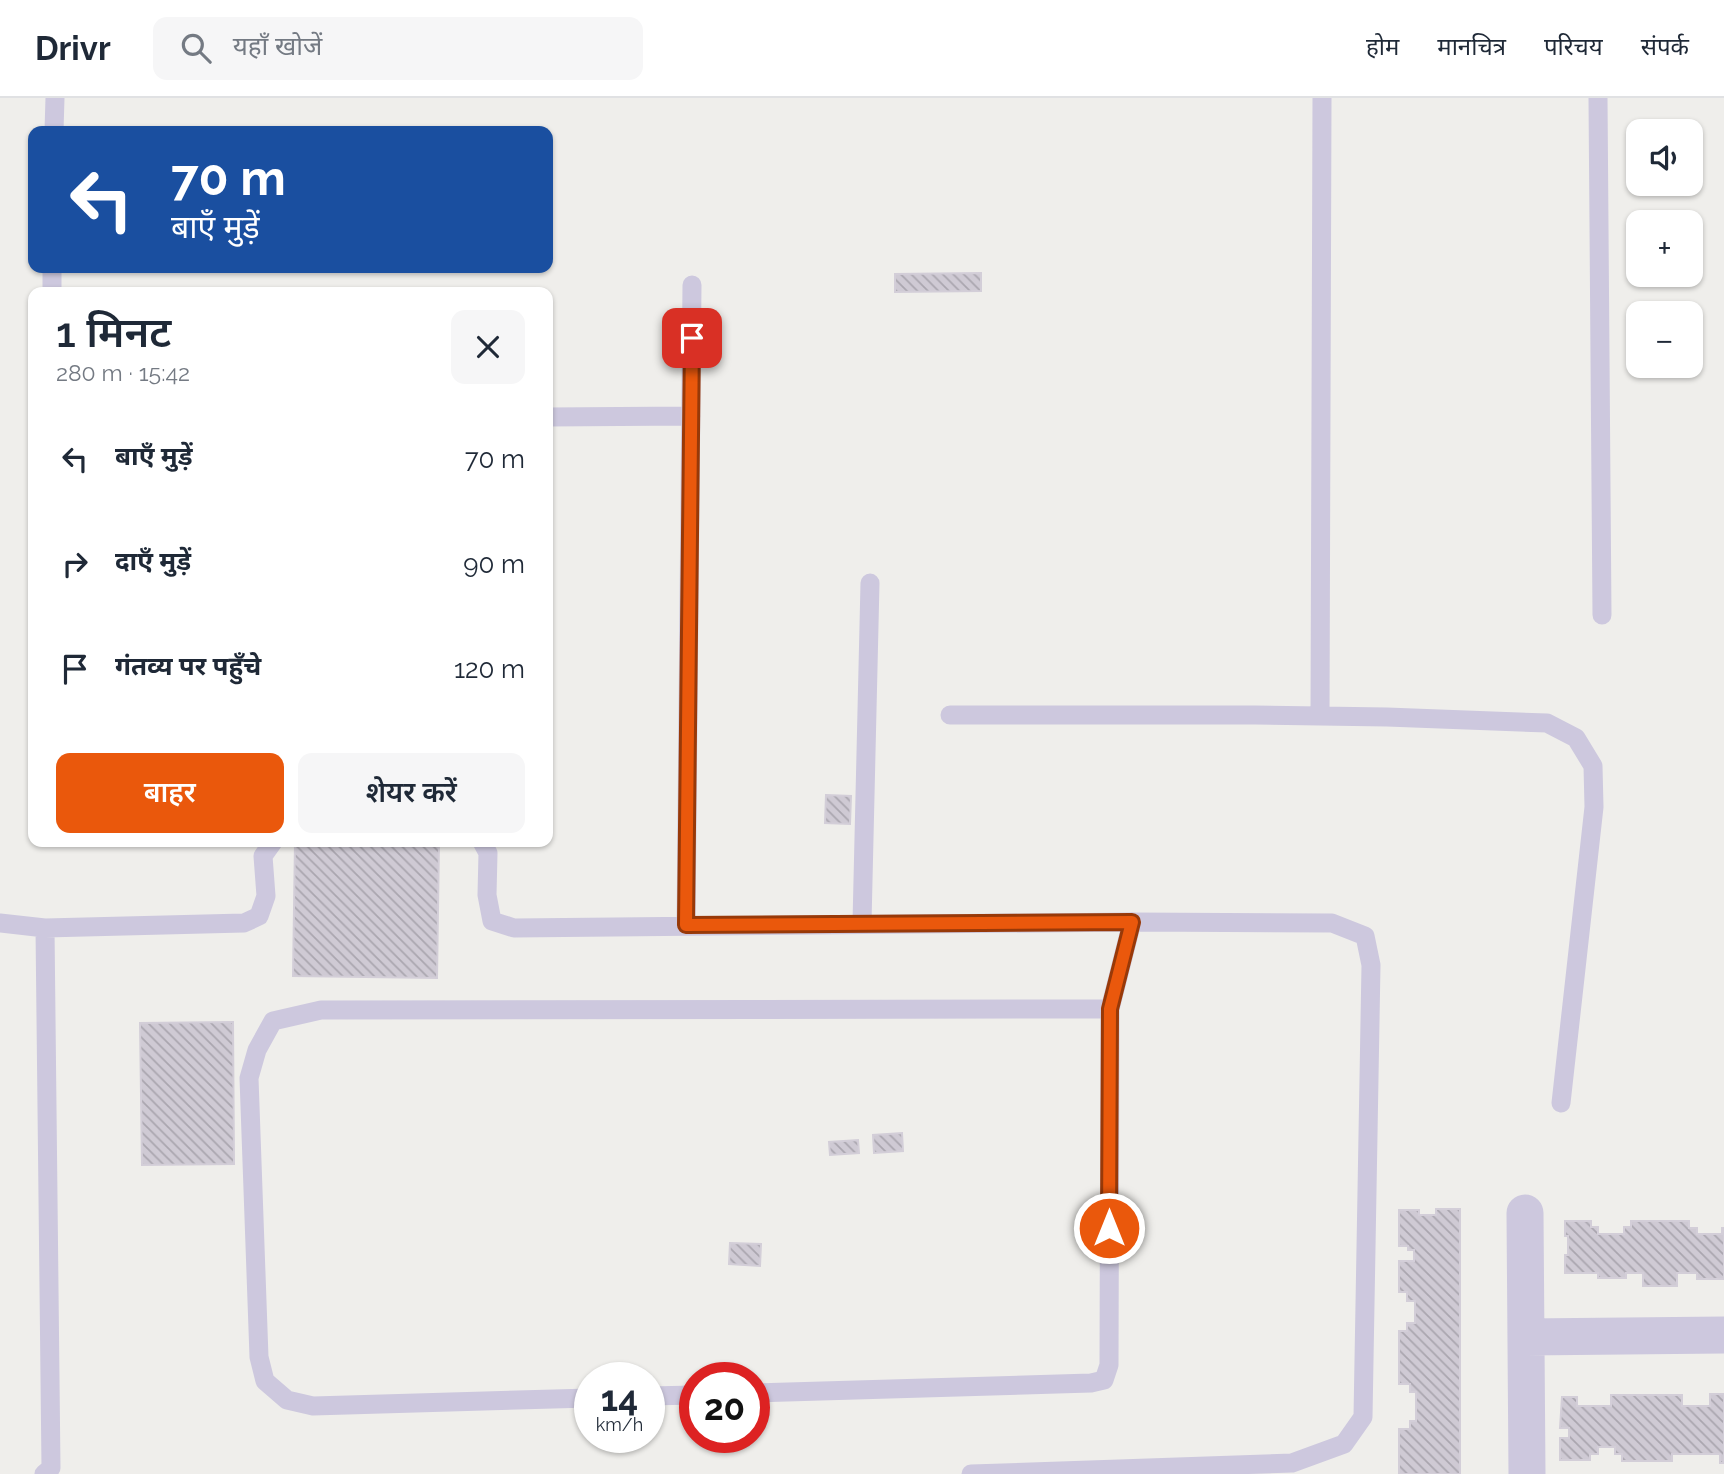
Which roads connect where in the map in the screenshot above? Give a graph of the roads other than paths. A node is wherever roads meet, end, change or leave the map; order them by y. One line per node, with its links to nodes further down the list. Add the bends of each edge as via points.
1 (55, 98): 4 (lane)
2 (1322, 98): 11 (lane)
3 (1598, 98): 9 (lane)
4 (54, 126)
5 (692, 285): 6 (lane)
6 (691, 416): 7 (lane); 17 (lane)
7 (553, 417)
8 (870, 583): 16 (lane)
9 (1602, 615)
10 (950, 715): 11 (lane)
11 (1321, 716): 20 (lane, via 1547,723 1576,737 1593,766 1594,807)
12 (269, 847): 18 (lane, via 263,856 266,896 260,916 244,923)
13 (485, 847): 17 (lane, via 492,921 513,928)
14 (1132, 922): 16 (lane); 19 (lane); 27 (lane, via 1332,923 1365,936 1371,965 1363,1417 1345,1444 1292,1463)
15 (0, 923): 18 (lane)
16 (862, 923): 17 (lane)
17 (686, 925)
18 (45, 928): 26 (lane, via 51,1468)
19 (1110, 1009): 24 (lane, via 1109,1365 1104,1380); 25 (lane, via 321,1010 272,1021 248,1078 260,1357 265,1381 287,1400 313,1406)
20 (1561, 1103)
21 (1525, 1213): 23 (street)
22 (1724, 1335): 23 (street)
23 (1526, 1337): 28 (street)
24 (770, 1393)
25 (574, 1398)
26 (44, 1474)
27 (971, 1474)
28 (1527, 1474)

